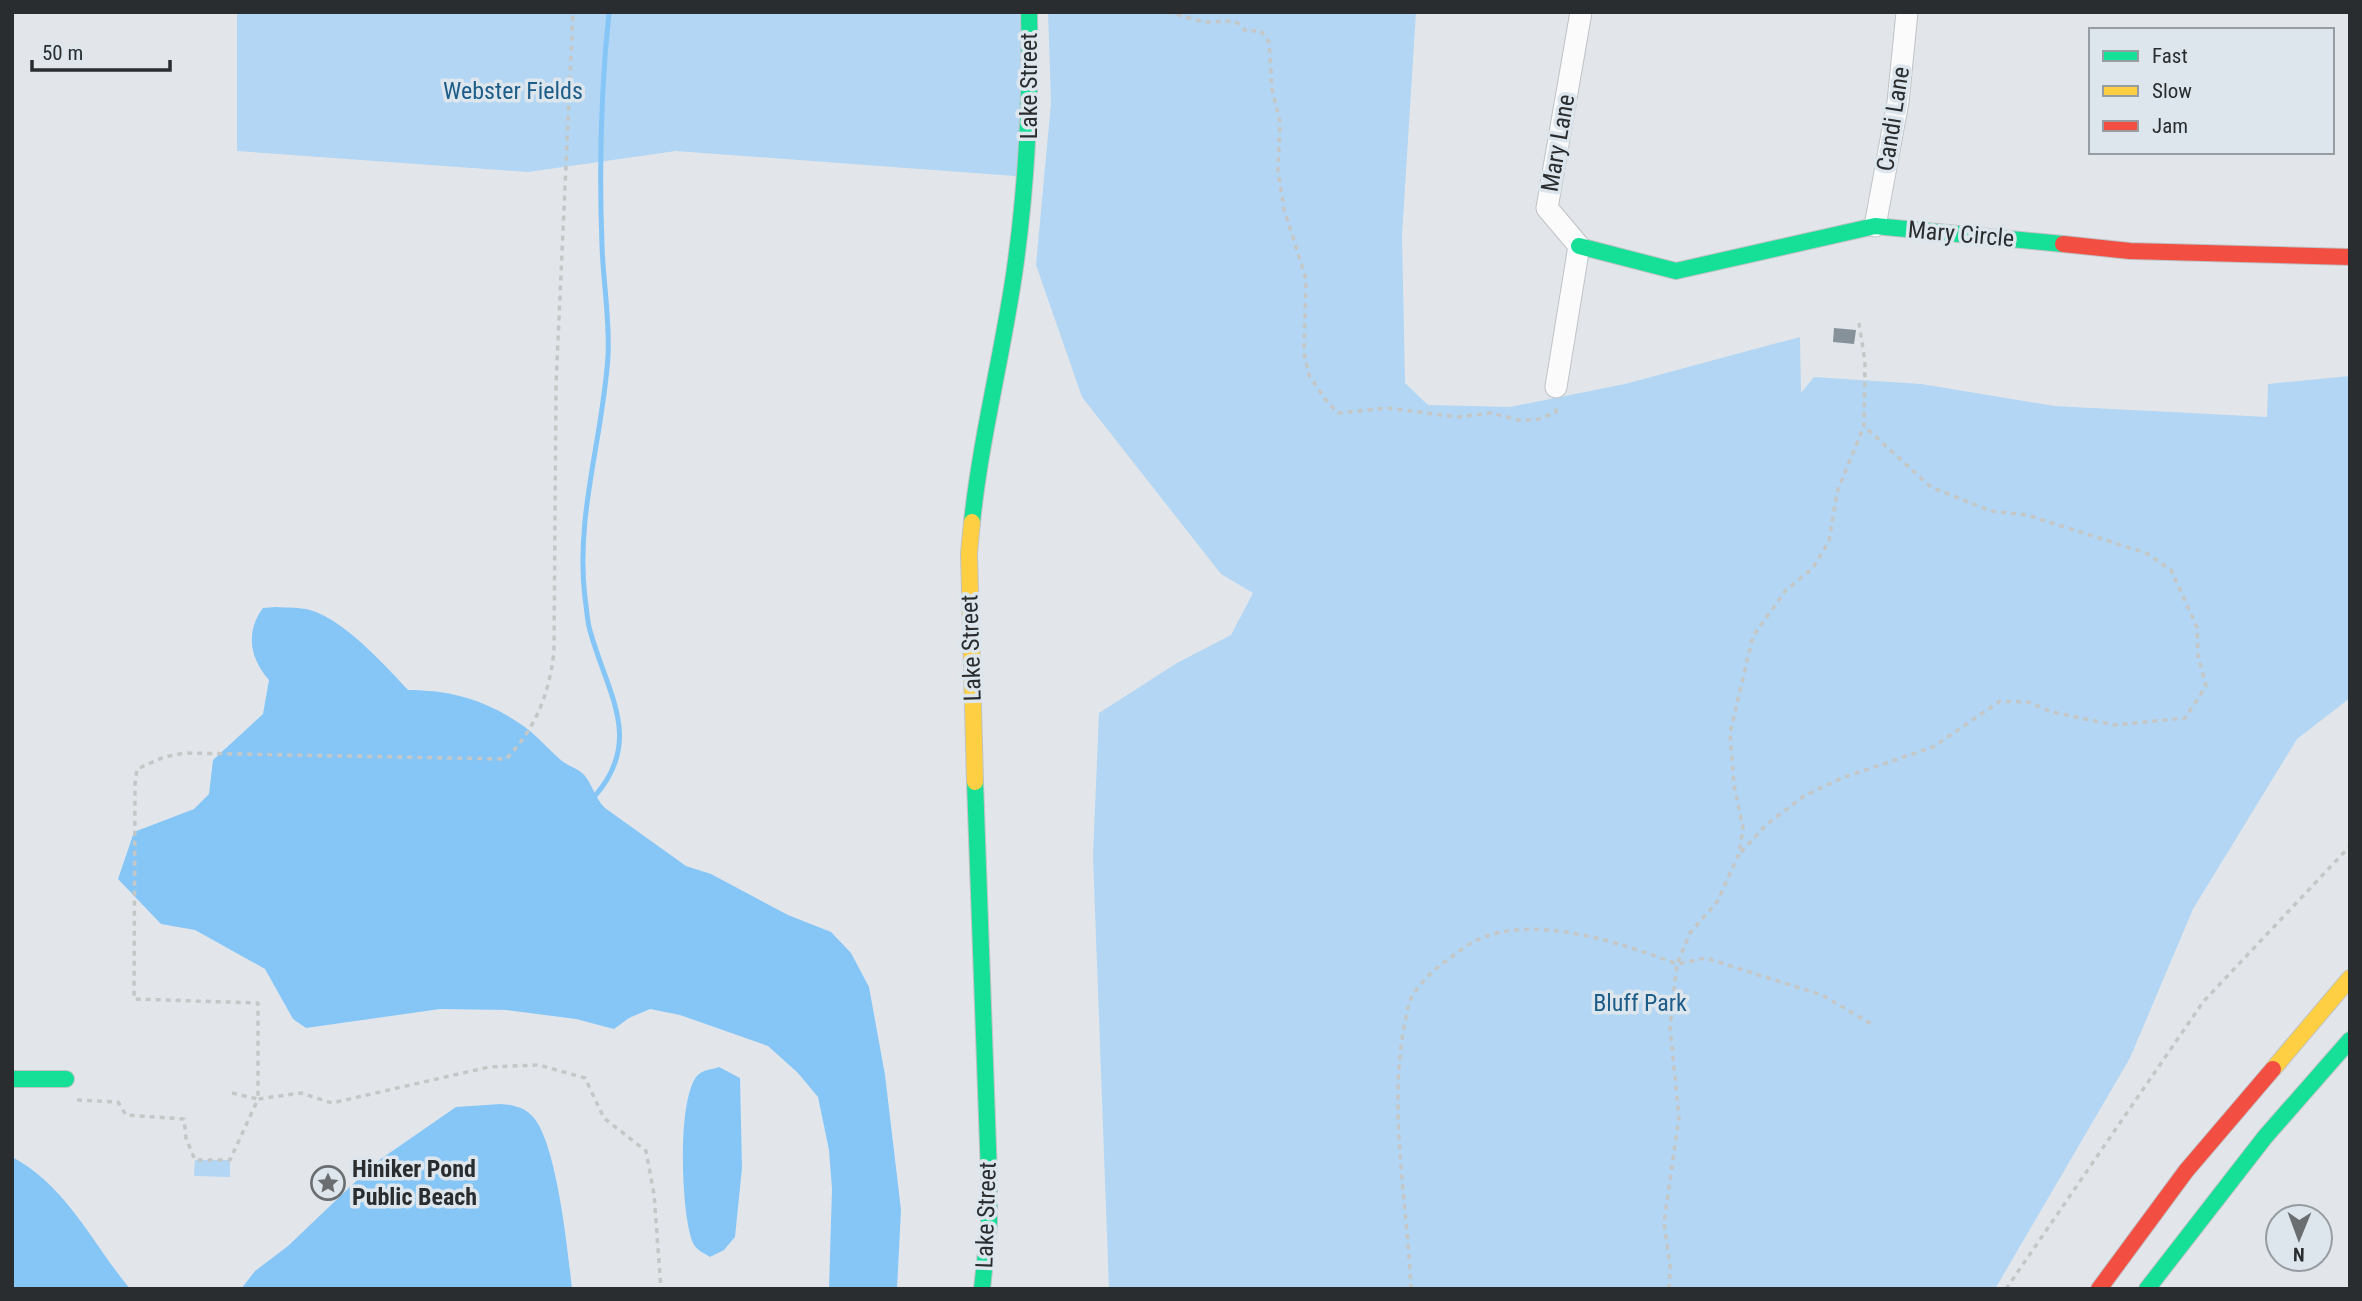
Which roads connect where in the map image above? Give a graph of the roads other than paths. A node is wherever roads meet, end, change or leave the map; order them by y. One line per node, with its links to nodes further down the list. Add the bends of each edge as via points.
1 (1029, 12): 12 (main road, Lake Street, via 1027,177 969,553 989,1175)
2 (1581, 12): 5 (street, Mary Lane, via 1547,208)
3 (1907, 12): 4 (street, Candi Lane, via 1898,102)
4 (1875, 226): 5 (main road, Mary Circle, via 1676,271); 6 (main road, Mary Circle, via 2130,251)
5 (1579, 246): 7 (street)
6 (2350, 257)
7 (1556, 387)
8 (2350, 978): 13 (main road, via 2194,1161)
9 (2350, 1040): 14 (main road, via 2265,1137)
10 (12, 1079): 11 (main road)
11 (66, 1079)
12 (982, 1289)
13 (2099, 1289)
14 (2147, 1289)

